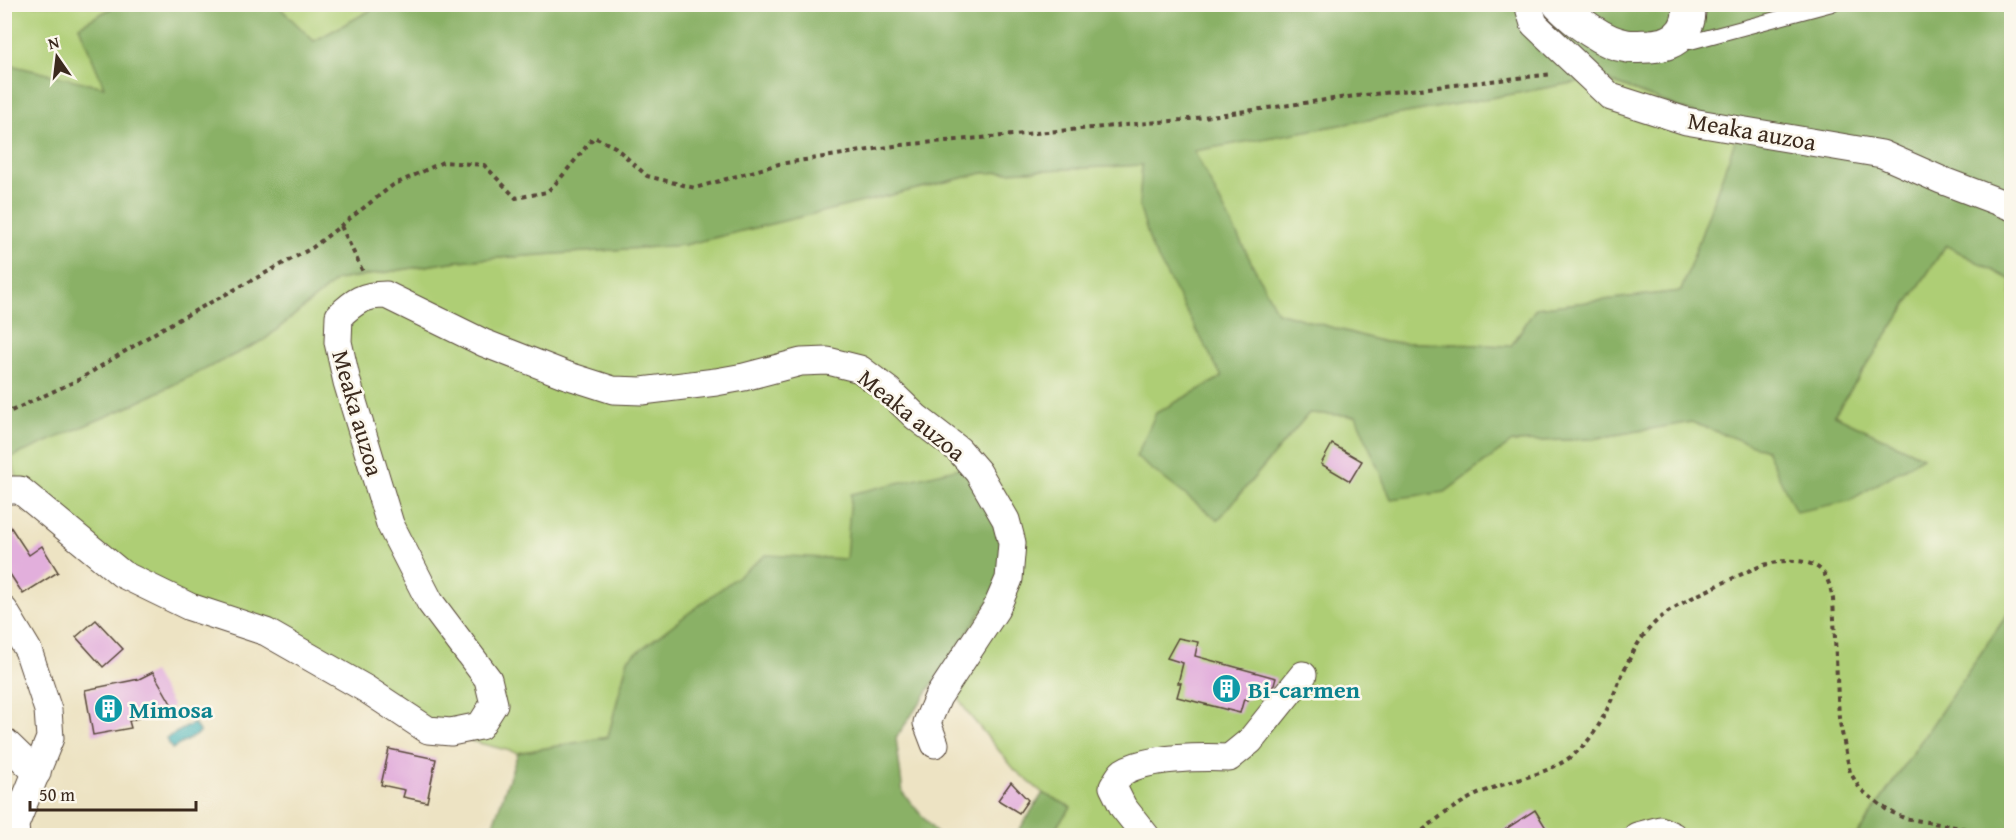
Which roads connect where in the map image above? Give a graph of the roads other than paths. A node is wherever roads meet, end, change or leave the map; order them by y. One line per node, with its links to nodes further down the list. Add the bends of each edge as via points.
1 (1528, 4): 6 (street, Meaka auzoa, via 1534,24 1611,97 1686,121 1882,154)
2 (1559, 4): 5 (street, via 1594,33 1625,46 1659,46)
3 (1688, 4): 5 (street, via 1688,23)
4 (1832, 4): 5 (lane, via 1690,42)
5 (1677, 39)
6 (2012, 207)
7 (4, 490): 11 (street, Meaka auzoa, via 20,490 122,574 190,607 266,632 428,730 451,732 480,726 494,704 488,679 430,602 390,524 338,342 339,316 354,302 369,295 386,295 484,343 614,390 642,391 716,382 801,362 828,361 860,369 959,450 978,472 1006,520 1012,543 1009,579 996,609 938,697 927,723)
8 (4, 610): 12 (street, via 28,650 48,710 50,738)
9 (1303, 675): 14 (street, via 1250,741 1229,758 1189,757 1122,773 1113,787)
10 (4, 741): 12 (street)
11 (935, 744)
12 (37, 773): 13 (street, via 15,825)
13 (16, 836)
14 (1146, 836)
15 (1637, 836): 16 (street, via 1660,830)
16 (1672, 836)

